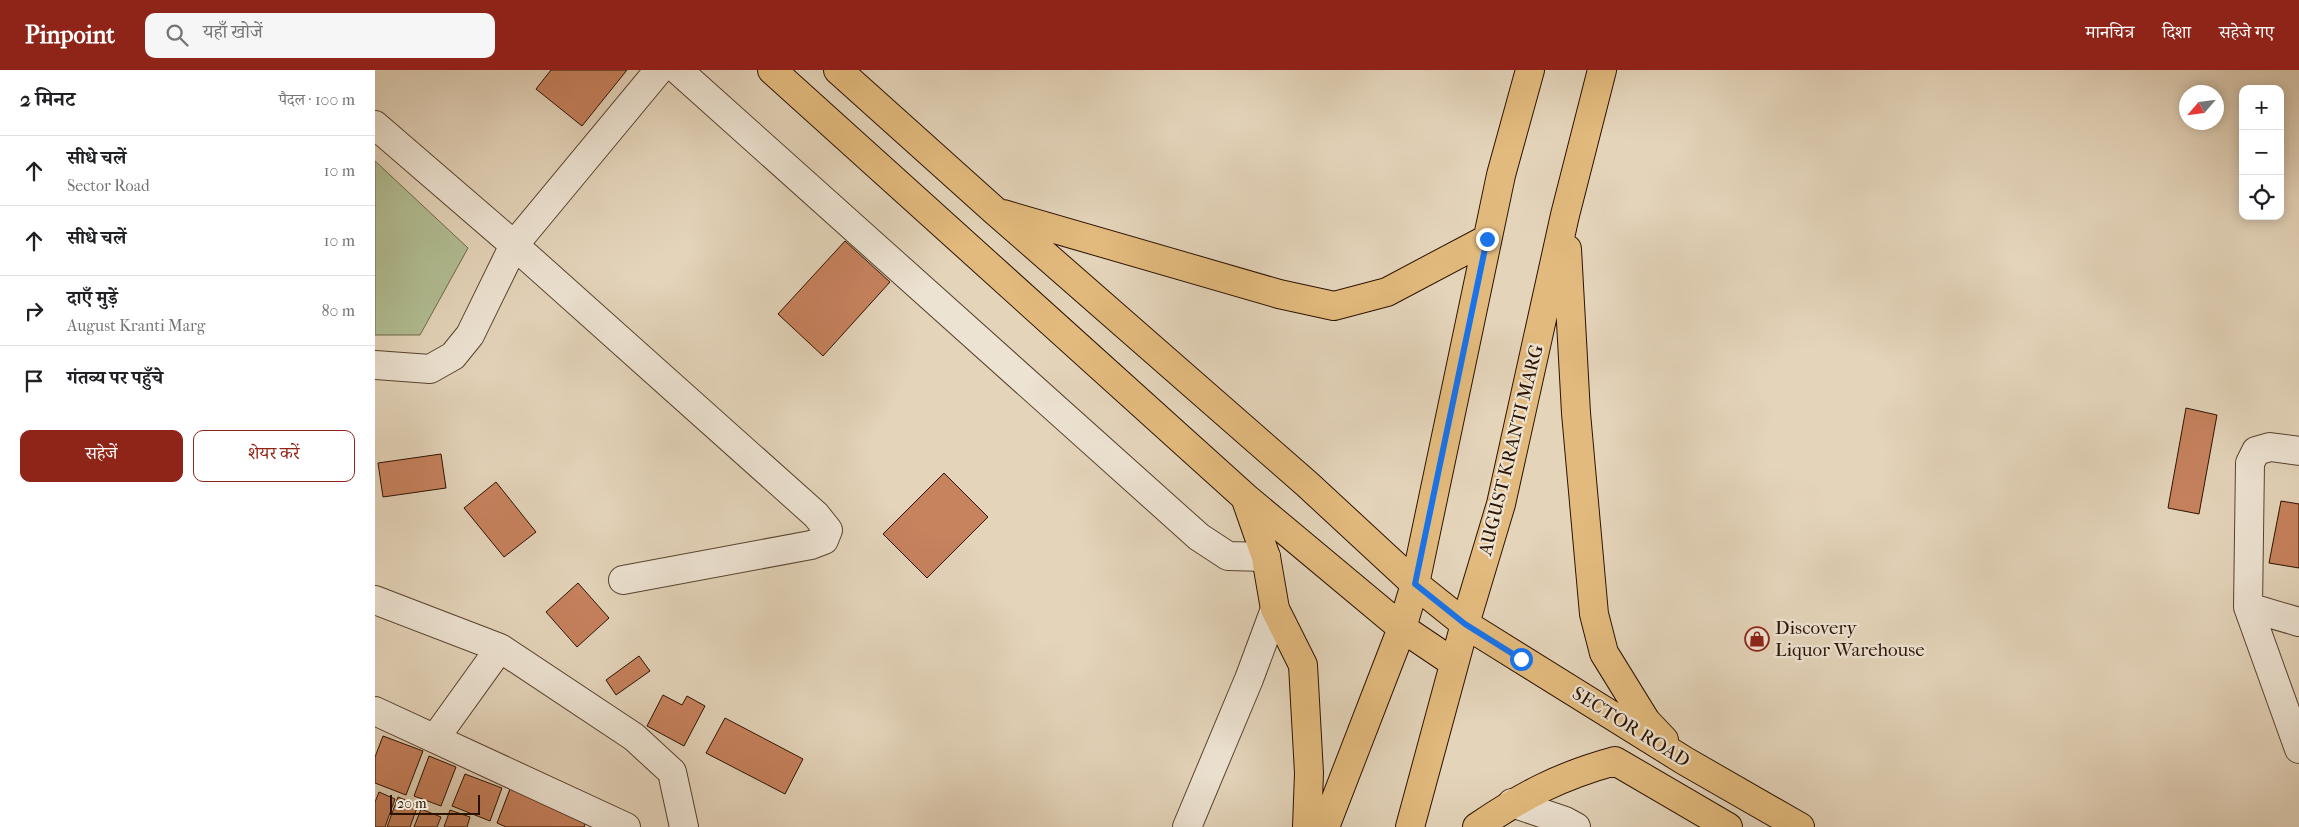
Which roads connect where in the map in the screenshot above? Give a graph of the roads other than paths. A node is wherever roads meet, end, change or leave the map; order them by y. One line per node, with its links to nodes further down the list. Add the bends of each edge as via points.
1 (659, 70): 11 (street)
2 (678, 70): 15 (street, via 1199,536 1228,556)
3 (772, 70): 14 (main road)
4 (838, 70): 8 (main road, SECTOR ROAD)
5 (1529, 70): 10 (main road)
6 (1602, 70): 9 (main road, AUGUST KRANTI MARG)
7 (375, 125): 11 (street)
8 (995, 211): 10 (main road, via 1279,294 1334,306 1387,292); 17 (main road, SECTOR ROAD, via 1307,484)
9 (1565, 215): 22 (main road, AUGUST KRANTI MARG, via 1501,504); 29 (main road, via 1576,413 1594,614 1604,653 1646,721)
10 (1487, 239): 17 (main road)
11 (514, 245): 12 (street, via 470,335 453,356 430,369); 16 (street, via 816,515 828,530 824,540 811,545)
12 (375, 365)
13 (2299, 451): 19 (street, via 2270,447 2256,451 2250,463)
14 (1245, 497): 15 (main road); 23 (main road)
15 (1266, 557): 20 (main road)
16 (623, 580)
17 (1415, 584): 22 (main road, SECTOR ROAD); 23 (main road)
18 (375, 600): 24 (street)
19 (2248, 607): 21 (street); 28 (street)
20 (1275, 609): 34 (street); 35 (main road, via 1303,665 1309,773)
21 (2299, 622)
22 (1465, 624): 25 (main road, AUGUST KRANTI MARG); 29 (main road, SECTOR ROAD)
23 (1401, 628): 25 (main road); 36 (main road)
24 (500, 648): 27 (street); 33 (street, via 634,737 671,772)
25 (1455, 664): 37 (main road, AUGUST KRANTI MARG)
26 (375, 711): 27 (street)
27 (436, 738): 32 (street)
28 (2299, 749)
29 (1685, 761): 40 (main road, SECTOR ROAD)
30 (1512, 803): 31 (street); 38 (main road, SECTOR ROAD); 39 (main road, SECTOR ROAD, via 1559,779 1615,761)
31 (1566, 825)
32 (626, 827)
33 (685, 827)
34 (1187, 827)
35 (1307, 827)
36 (1325, 827)
37 (1411, 827)
38 (1477, 827)
39 (1728, 827)
40 (1801, 827)

